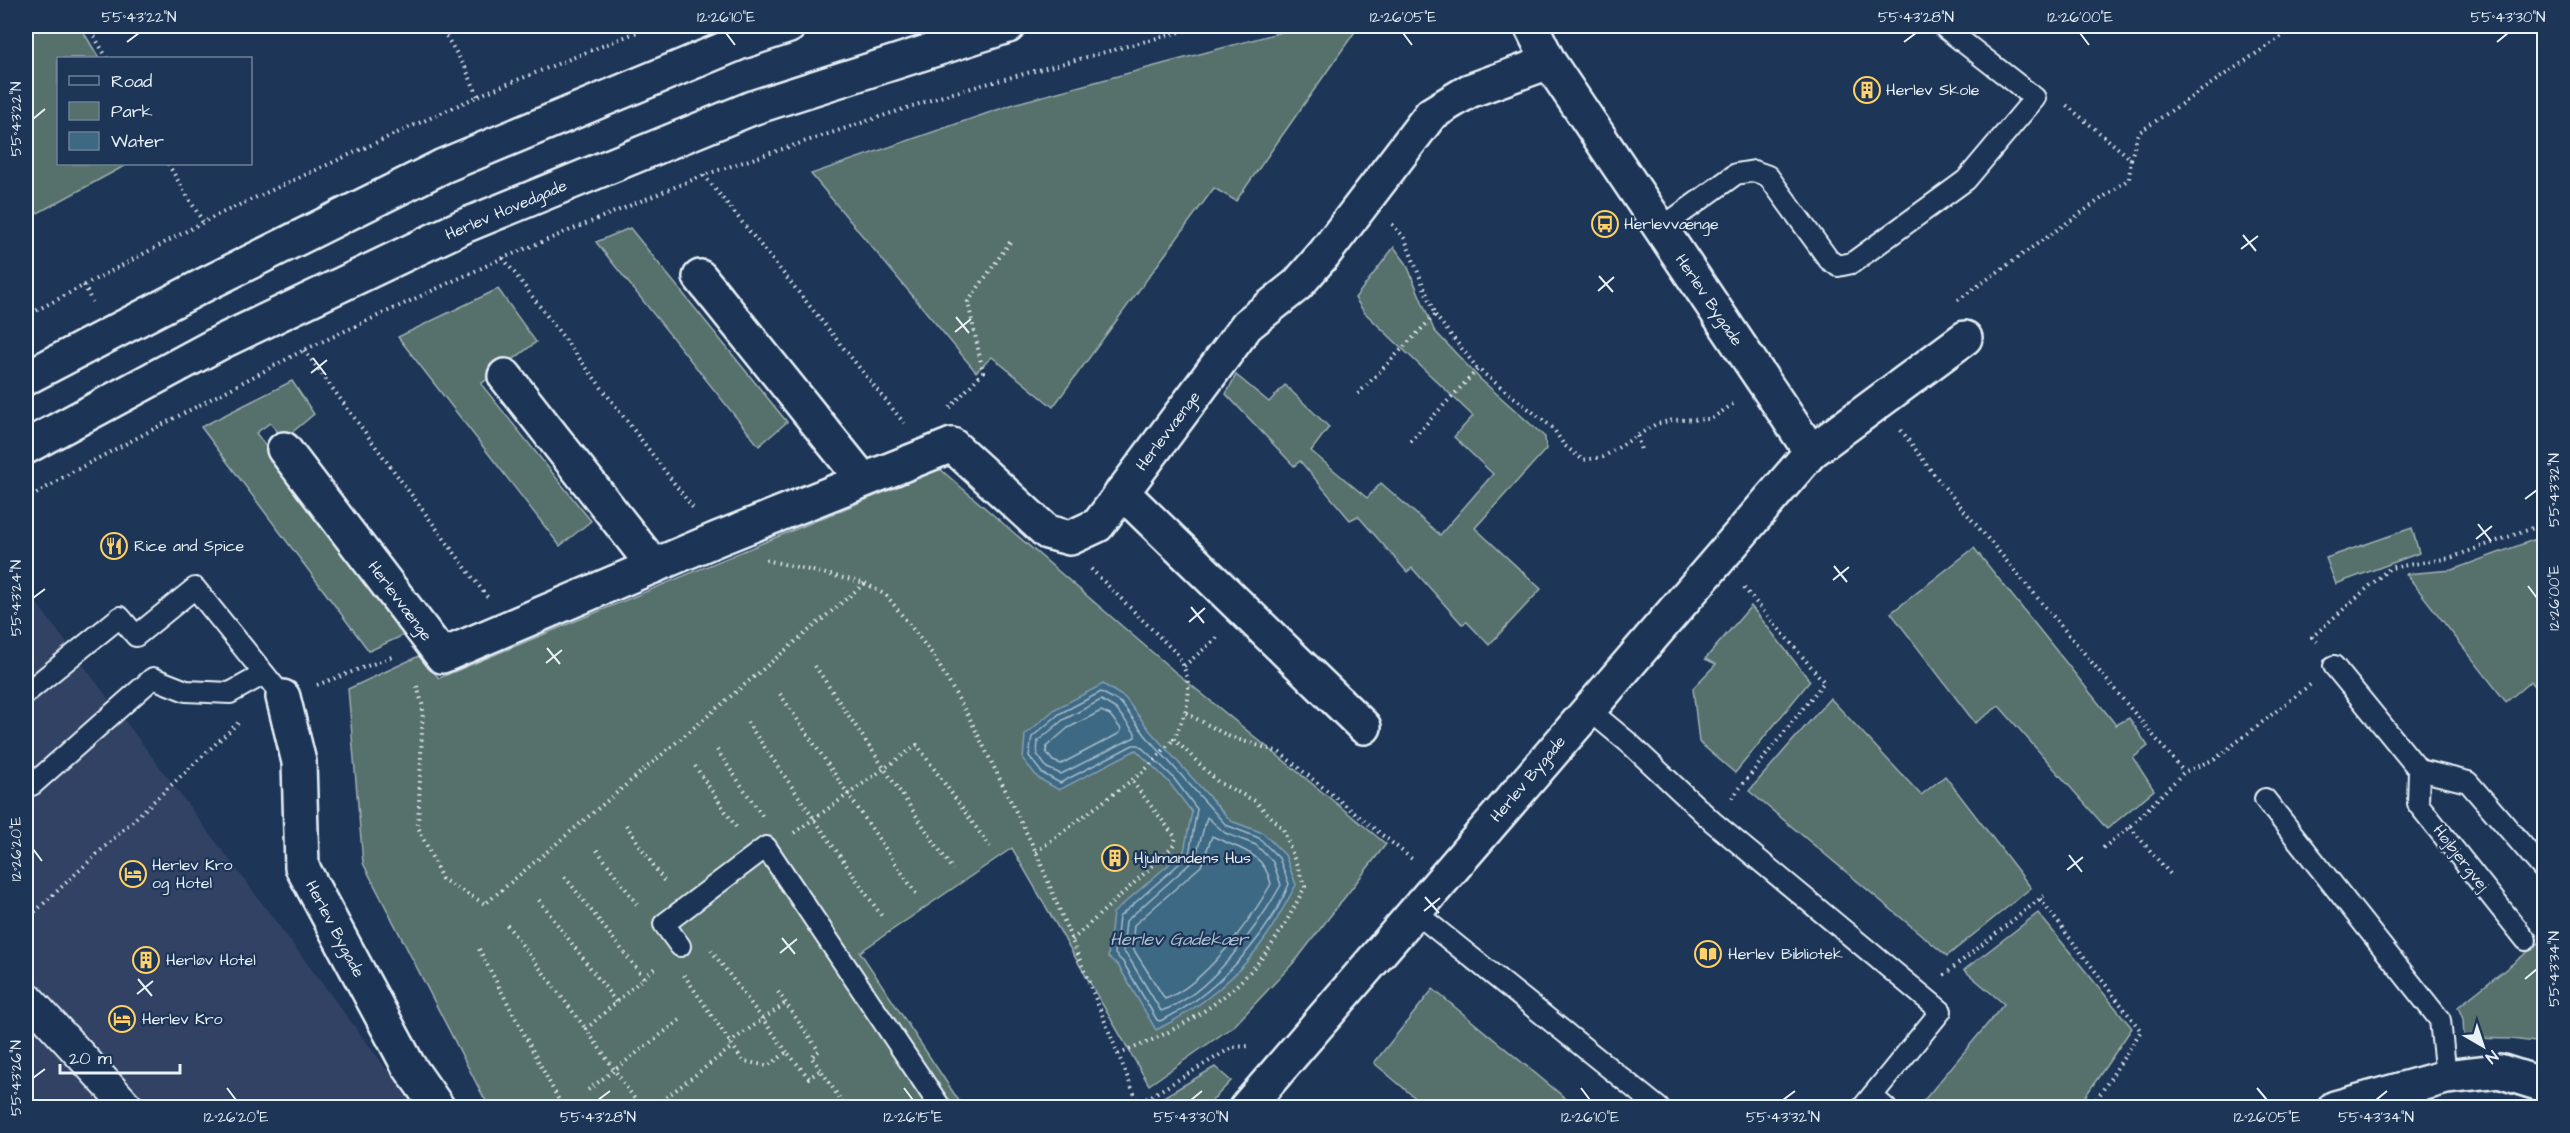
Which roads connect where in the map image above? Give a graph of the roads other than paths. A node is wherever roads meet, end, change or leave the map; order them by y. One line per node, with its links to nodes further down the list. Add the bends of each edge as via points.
1 (789, 26): 10 (street, via 741,42 443,166)
2 (1008, 26): 11 (street, Herlev Hovedgade, via 752,108 464,226 223,340)
3 (1531, 26): 5 (street, Herlev Bygade)
4 (1944, 27): 6 (lane, via 2035,98 1966,180 1852,263 1838,266 1829,260 1768,176 1754,171 1736,174)
5 (1549, 62): 6 (street, Herlev Bygade); 15 (street, Herlevvænge, via 1470,91 1431,114 1297,285 1247,325)
6 (1660, 228): 13 (street, Herlev Bygade)
7 (700, 277): 14 (street)
8 (1965, 338): 13 (street, Herlev Bygade)
9 (505, 376): 16 (street)
10 (26, 378)
11 (26, 447)
12 (285, 449): 16 (street, Herlevvænge, via 442,656)
13 (1811, 452): 20 (street, Herlev Bygade)
14 (863, 480): 15 (street, Herlevvænge, via 952,444 1047,532 1070,538 1098,525); 16 (street, Herlevvænge)
15 (1122, 492): 21 (street)
16 (654, 566)
17 (2334, 666): 22 (lane)
18 (273, 686): 19 (lane, via 195,588 136,636 120,617); 23 (lane, via 230,693 186,691 153,678 32,785); 34 (street, Herlev Bygade, via 299,762 302,867 408,1065)
19 (26, 693)
20 (1588, 709): 26 (street, Herlev Bygade); 32 (lane, via 1713,822 1941,1011)
21 (1364, 727)
22 (2419, 770): 25 (lane, via 2468,782); 27 (lane, Højbjergvej, via 2418,804)
23 (26, 777)
24 (2265, 799): 30 (lane, via 2440,1020)
25 (2544, 870)
26 (1415, 912): 36 (street, Herlev Bygade); 37 (lane)
27 (2526, 940)
28 (675, 950): 35 (lane, via 664,924 768,850)
29 (26, 996): 33 (street)
30 (2446, 1077): 31 (street, via 2499,1071); 38 (street)
31 (2544, 1085)
32 (1874, 1104)
33 (129, 1107)
34 (438, 1107)
35 (941, 1107)
36 (1246, 1107)
37 (1659, 1107)
38 (2335, 1107)

